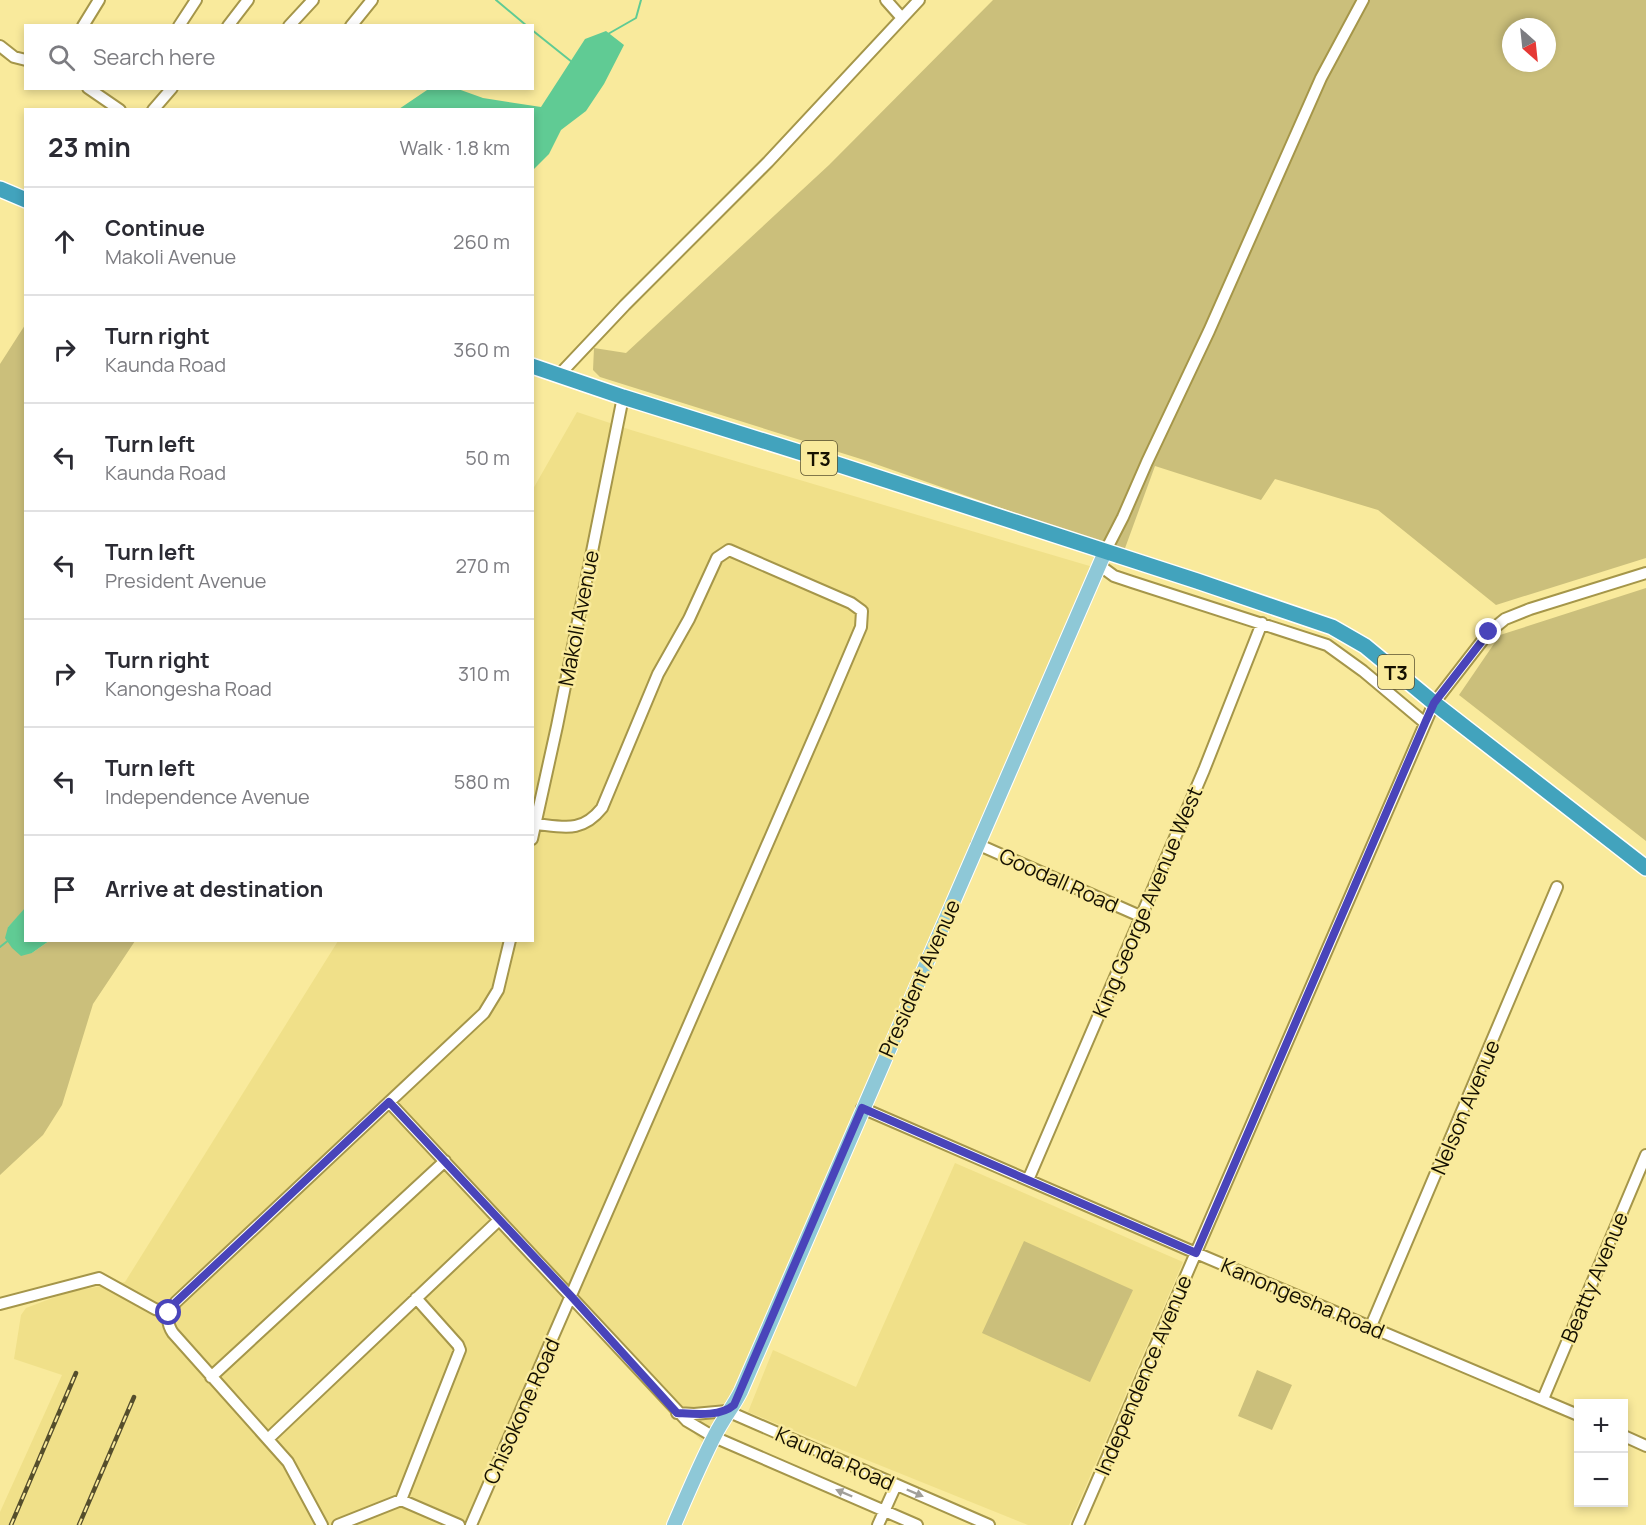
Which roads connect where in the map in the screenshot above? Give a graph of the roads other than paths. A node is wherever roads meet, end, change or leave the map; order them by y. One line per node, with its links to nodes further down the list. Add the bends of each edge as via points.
1 (99, 0): 10 (street)
2 (195, 0): 11 (street)
3 (248, 0): 12 (street)
4 (313, 0): 13 (street)
5 (372, 0): 14 (street)
6 (886, 0): 9 (street)
7 (919, 0): 9 (street)
8 (1363, 0): 26 (street, via 1321,78)
9 (902, 18): 24 (street, via 768,162)
10 (84, 24)
11 (180, 24)
12 (230, 24)
13 (291, 24)
14 (353, 24)
15 (0, 46): 16 (street)
16 (24, 60)
17 (91, 90): 19 (street)
18 (170, 90): 20 (street)
19 (117, 108)
20 (155, 108)
21 (0, 189): 22 (highway)
22 (24, 199)
23 (534, 367): 24 (highway, T3)
24 (559, 375): 25 (highway, T3)
25 (623, 397): 26 (highway, T3, via 818,458); 31 (street, Makoli Avenue)
26 (1102, 559): 28 (street, via 1114,576); 29 (highway, T3, via 1332,627 1365,646); 33 (main road, President Avenue)
27 (1646, 573): 29 (street, Independence Avenue, via 1505,619 1489,632)
28 (1263, 623): 30 (street, via 1327,645); 36 (street, King George Avenue West)
29 (1434, 703): 30 (street, Independence Avenue); 34 (highway, T3)
30 (1425, 723): 44 (street, Independence Avenue)
31 (536, 824): 32 (street, Makoli Avenue); 45 (street, Chisokone Road, via 579,826 602,808 658,674 722,553 729,550 862,611 861,627)
32 (534, 832)
33 (977, 844): 36 (street, Goodall Road); 39 (main road, President Avenue)
34 (1646, 868)
35 (1557, 887): 49 (street, Nelson Avenue)
36 (1140, 916): 42 (street, King George Avenue West)
37 (510, 942): 38 (street, via 498,990 489,1006)
38 (389, 1102): 41 (street, Kaunda Road); 48 (street, via 176,1302)
39 (862, 1108): 42 (street, Kanongesha Road); 52 (main road, President Avenue)
40 (1646, 1155): 51 (street, Beatty Avenue)
41 (445, 1161): 43 (street, Kaunda Road); 50 (street)
42 (1028, 1180): 44 (street, Kanongesha Road)
43 (499, 1220): 45 (street, Kaunda Road); 46 (street)
44 (1196, 1253): 49 (street, Kanongesha Road); 71 (street, Independence Avenue)
45 (571, 1296): 53 (street, Kaunda Road); 65 (street, Chisokone Road)
46 (416, 1298): 55 (street); 60 (street, via 460,1350)
47 (0, 1304): 48 (street, via 99,1278)
48 (169, 1313): 50 (street, via 170,1328)
49 (1371, 1326): 51 (street, Kanongesha Road)
50 (211, 1377): 55 (street)
51 (1543, 1399): 54 (street, Kanongesha Road)
52 (731, 1410): 53 (street, Kaunda Road); 56 (main road, President Avenue); 59 (street, Kaunda Road)
53 (677, 1413): 56 (street, Kaunda Road)
54 (1574, 1413)
55 (268, 1438): 62 (street, via 292,1468)
56 (717, 1438): 61 (street, Kaunda Road, one-way to 56); 66 (main road, President Avenue); 67 (main road, President Avenue)
57 (1628, 1438): 58 (street)
58 (1646, 1446)
59 (896, 1485): 61 (street); 70 (street, Kaunda Road, one-way to 70)
60 (401, 1500): 63 (street); 64 (street)
61 (885, 1511): 68 (street); 69 (street, Kaunda Road)
62 (322, 1525)
63 (338, 1525)
64 (459, 1525)
65 (471, 1525)
66 (674, 1525)
67 (683, 1525)
68 (878, 1525)
69 (917, 1525)
70 (989, 1525)
71 (1078, 1525)

